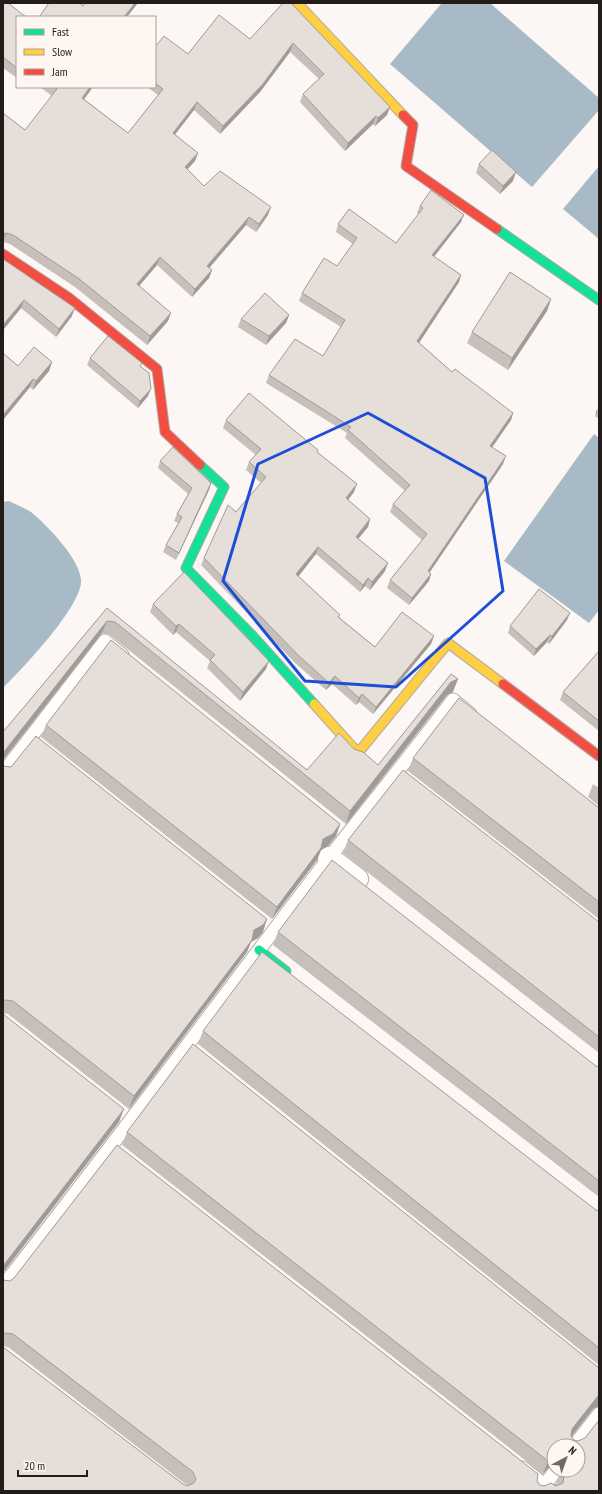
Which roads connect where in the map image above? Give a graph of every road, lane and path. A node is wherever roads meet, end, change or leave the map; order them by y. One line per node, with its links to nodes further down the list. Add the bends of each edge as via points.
1 (297, 3): 3 (street, via 414,125 406,166)
2 (3, 254): 8 (street, via 68,297 157,369 165,432 224,487 186,568 250,633 358,753 448,643)
3 (599, 300)
4 (135, 665): 6 (lane, via 105,641)
5 (478, 719): 11 (lane, via 453,700 401,775)
6 (30, 738): 7 (lane); 9 (lane)
7 (42, 748)
8 (599, 756)
9 (3, 773)
10 (334, 825): 11 (lane)
11 (347, 835): 12 (lane)
12 (329, 858): 13 (street); 15 (lane)
13 (373, 892)
14 (261, 921): 15 (lane)
15 (274, 930): 16 (lane)
16 (259, 950): 17 (street); 18 (lane)
17 (297, 979)
18 (187, 1045): 19 (lane); 21 (lane)
19 (200, 1055)
20 (119, 1112): 21 (lane)
21 (131, 1121): 22 (lane, via 115,1150)
22 (3, 1286)
23 (599, 1414): 24 (lane)
24 (580, 1438)
25 (513, 1460): 27 (lane)
26 (552, 1478): 27 (lane)
27 (546, 1489)

